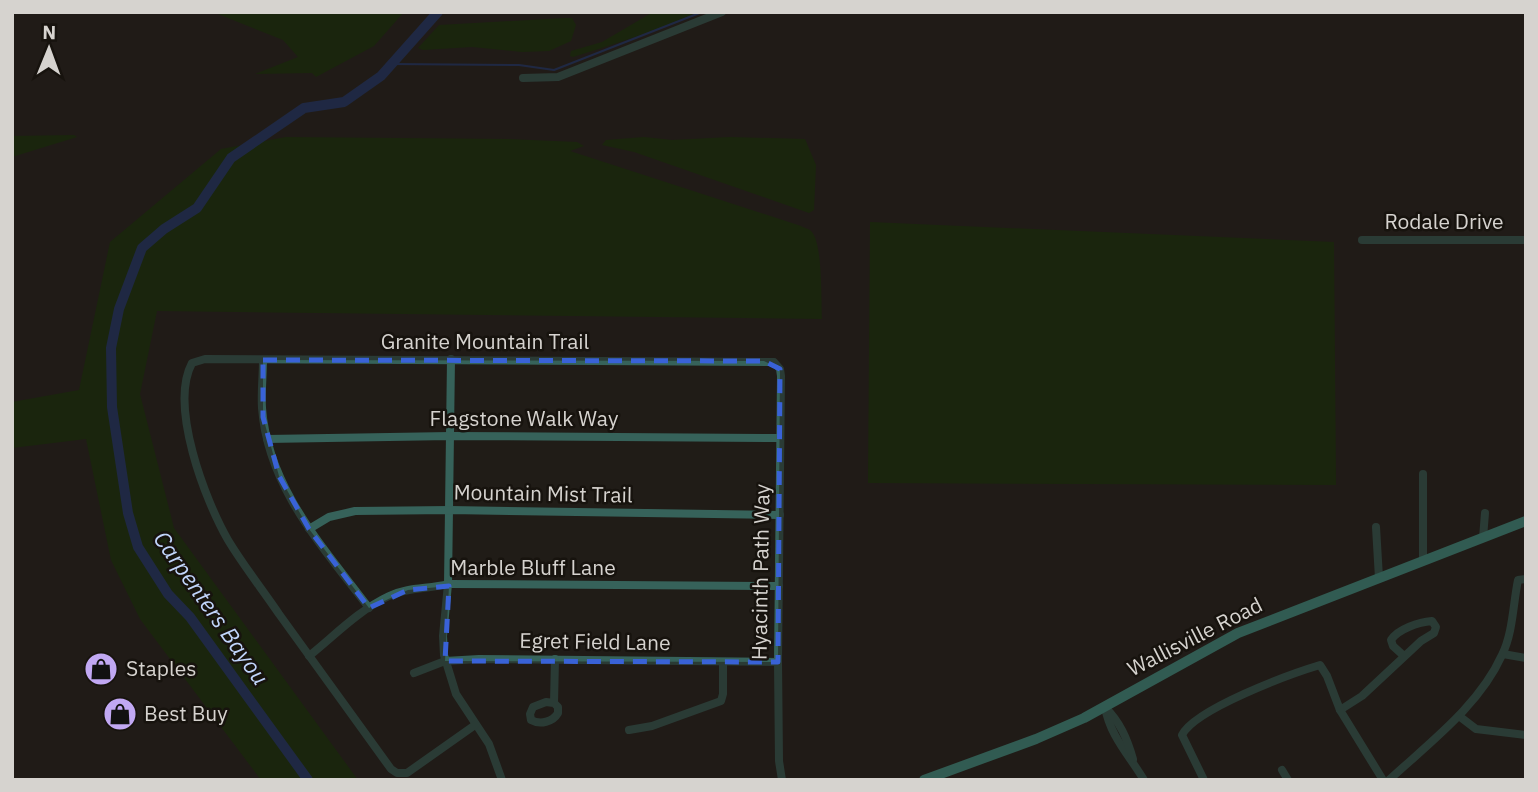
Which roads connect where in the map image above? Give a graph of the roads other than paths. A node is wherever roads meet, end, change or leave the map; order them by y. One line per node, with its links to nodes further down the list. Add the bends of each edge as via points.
1 (722, 12): 2 (street, via 558,77)
2 (523, 78)
3 (1362, 240): 4 (street, Rodale Drive)
4 (1526, 240)
5 (451, 359): 6 (street, Granite Mountain Trail); 7 (street, Granite Mountain Trail, via 764,361); 8 (street)
6 (263, 360): 10 (street); 26 (street, Granite Mountain Trail, via 192,362 184,410 198,472 228,541)
7 (777, 365): 9 (street, Hyacinth Path Way, via 781,376)
8 (450, 436): 9 (street, Flagstone Walk Way); 10 (street, Flagstone Walk Way); 12 (street)
9 (780, 438): 14 (street, Hyacinth Path Way)
10 (267, 439): 17 (street, via 282,484)
11 (1423, 474): 19 (street)
12 (450, 510): 14 (street, Mountain Mist Trail); 17 (street, Mountain Mist Trail, via 349,512); 22 (street)
13 (1485, 513): 18 (street)
14 (780, 515): 23 (street, Hyacinth Path Way)
15 (1526, 521): 18 (main road, Wallisville Road)
16 (1376, 527): 20 (street)
17 (309, 529): 24 (street)
18 (1483, 538): 19 (main road, Wallisville Road)
19 (1423, 561): 20 (main road, Wallisville Road)
20 (1379, 578): 35 (main road, Wallisville Road, via 1238,633)
21 (1522, 580): 25 (street)
22 (448, 584): 23 (street, Marble Bluff Lane); 24 (street, Marble Bluff Lane, via 408,590); 30 (street)
23 (779, 586): 32 (street, Hyacinth Path Way)
24 (369, 608): 26 (street, Marble Bluff Lane)
25 (1503, 654): 28 (street); 37 (street)
26 (309, 656): 38 (street, via 391,769 401,774)
27 (1404, 656): 27 (street, via 1434,633 1432,621 1394,634 1393,646); 36 (street)
28 (1526, 658)
29 (555, 659): 30 (street, Egret Field Lane); 31 (street, Egret Field Lane); 34 (street)
30 (445, 661): 33 (street, Egret Field Lane); 38 (street, via 456,694)
31 (723, 662): 32 (street, Egret Field Lane); 39 (street, via 721,701)
32 (778, 662): 43 (street, Hyacinth Path Way)
33 (414, 673)
34 (554, 702)
35 (1105, 707): 44 (main road, Wallisville Road, via 1036,739); 45 (street, via 1127,739)
36 (1340, 710): 46 (street, via 1320,665 1220,705 1186,727 1182,735); 48 (street)
37 (1460, 716): 40 (street, via 1476,729); 49 (street)
38 (475, 724): 42 (street, via 492,750)
39 (629, 730)
40 (1526, 735)
41 (1282, 770): 47 (street)
42 (502, 780)
43 (782, 780)
44 (924, 780)
45 (1144, 780)
46 (1204, 780)
47 (1288, 780)
48 (1383, 780)
49 (1389, 780)

